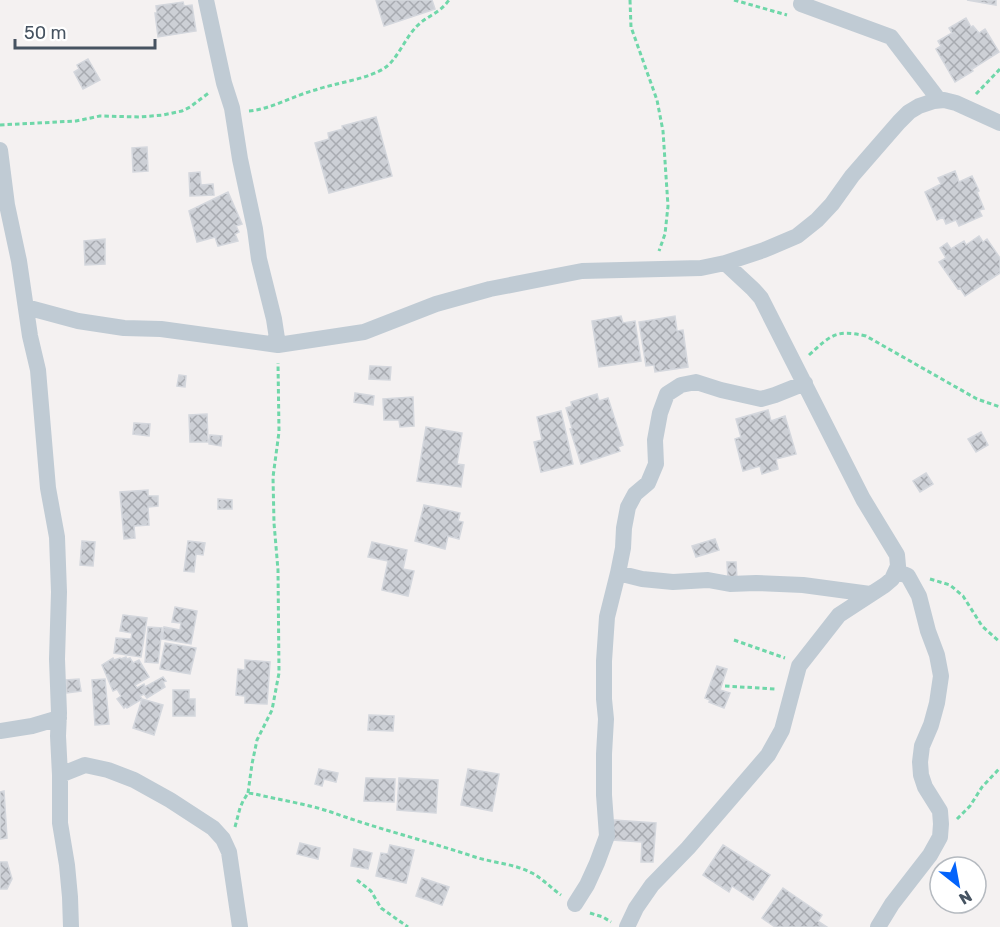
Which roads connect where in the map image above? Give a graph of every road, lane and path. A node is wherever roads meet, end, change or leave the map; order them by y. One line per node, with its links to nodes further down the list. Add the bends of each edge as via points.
1 (206, 0): 7 (street)
2 (449, 0): 10 (path, via 405,39 385,67 265,108)
3 (630, 0): 15 (path, via 631,27 657,100 663,131 668,206 665,234)
4 (734, 0): 5 (path, via 784,15 797,13)
5 (801, 4): 8 (street, via 891,37)
6 (1000, 69): 9 (path)
7 (224, 83): 10 (street); 12 (path, via 190,107 163,115)
8 (939, 100): 9 (street); 14 (street, via 909,112 817,220 797,236)
9 (964, 107): 11 (street)
10 (232, 108): 17 (street)
11 (1000, 123)
12 (0, 125)
13 (0, 150): 16 (street)
14 (724, 263): 15 (street); 18 (street, via 761,298)
15 (652, 270): 17 (street, via 582,270 501,286 436,304 364,332)
16 (26, 308): 17 (street, via 124,328 161,329); 30 (street, via 38,370 48,488 57,537)
17 (278, 345): 34 (path, via 279,432 273,477 279,673 272,710 257,740)
18 (796, 367): 19 (street); 20 (path, via 826,340 838,333 852,333 883,344 977,399)
19 (805, 383): 21 (street, via 863,500 897,555); 22 (street, via 762,399 696,382 667,394 655,440 656,464 648,483 628,507)
20 (1000, 407)
21 (896, 571): 23 (street); 24 (street, via 892,579)
22 (618, 573): 24 (street, via 673,582 803,585); 38 (street, via 607,617 604,661 607,836 587,885)
23 (911, 580): 26 (path, via 927,578 950,585); 35 (street, via 941,676 920,762 925,788 940,811)
24 (870, 594): 27 (street, via 839,615)
25 (734, 640): 27 (path)
26 (1000, 642)
27 (800, 666): 29 (street)
28 (725, 686): 29 (path, via 776,689)
29 (790, 698): 43 (street, via 782,730 768,755 652,885)
30 (59, 718): 31 (street); 33 (street)
31 (0, 731)
32 (1000, 768): 35 (path)
33 (60, 775): 36 (street, via 85,765 134,780 213,828); 39 (street, via 60,823)
34 (248, 793): 36 (path, via 240,808); 38 (path, via 330,812 531,872)
35 (940, 837): 44 (street)
36 (229, 852): 40 (street)
37 (357, 880): 41 (path, via 371,891 381,908)
38 (574, 904): 42 (path)
39 (71, 927)
40 (240, 927)
41 (408, 927)
42 (616, 927)
43 (627, 927)
44 (878, 927)

